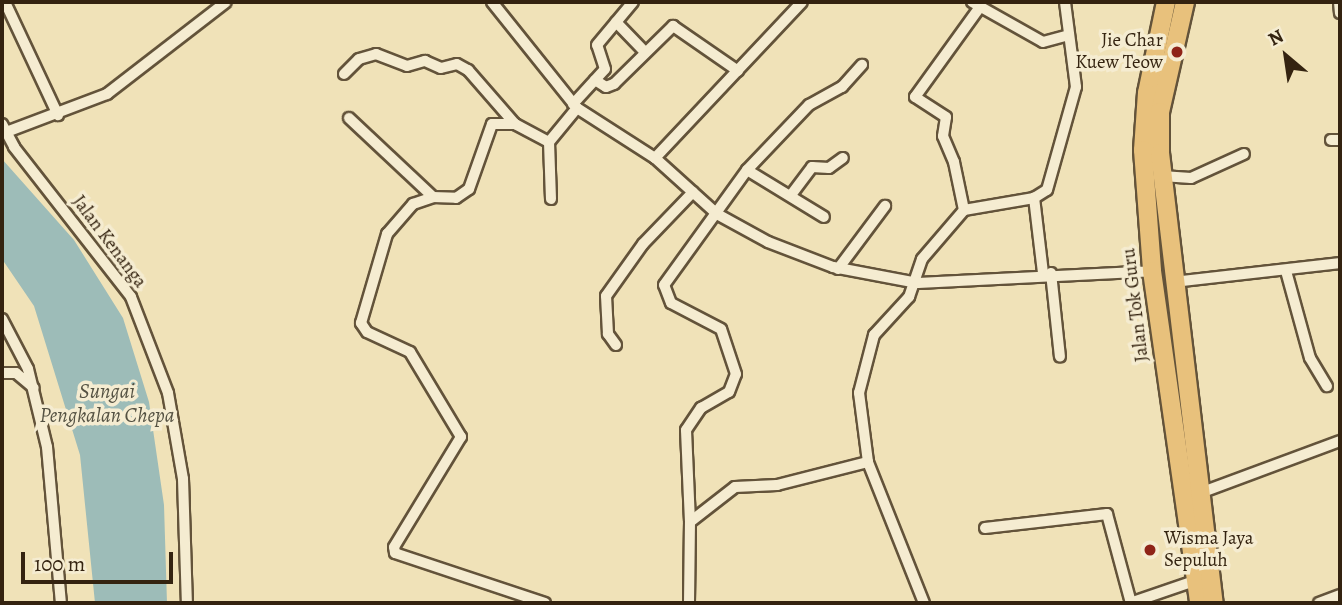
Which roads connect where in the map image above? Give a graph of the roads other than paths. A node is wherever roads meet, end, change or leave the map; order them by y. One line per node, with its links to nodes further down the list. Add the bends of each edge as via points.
1 (5, 2): 20 (street)
2 (226, 2): 20 (street, via 107,93)
3 (492, 2): 19 (street)
4 (633, 2): 12 (street)
5 (802, 2): 16 (street)
6 (1065, 2): 13 (street)
7 (1166, 2): 41 (main road, Jalan Tok Guru, via 1143,119)
8 (1185, 2): 29 (main road, Jalan Tok Guru, via 1160,111)
9 (1339, 2): 11 (street)
10 (976, 4): 13 (street, via 1048,43); 36 (street, via 915,97 946,117 943,136)
11 (1340, 13)
12 (616, 22): 14 (street); 18 (street, via 597,45 606,66)
13 (1069, 35): 33 (street, via 1076,87 1046,190)
14 (645, 52): 16 (street, via 666,29 676,26); 18 (street, via 612,86)
15 (862, 65): 28 (street, via 842,87 809,105)
16 (738, 71): 26 (street)
17 (344, 75): 22 (street, via 359,60 376,54 407,66 425,61 441,68 457,64 468,70)
18 (595, 80): 19 (street)
19 (575, 106): 24 (street); 26 (street)
20 (58, 115): 23 (street)
21 (349, 118): 32 (street)
22 (515, 124): 24 (street); 32 (street, via 497,121 486,130 467,191 456,198)
23 (5, 127): 62 (street, Jalan Kenanga, via 14,147 131,297 168,393 183,480)
24 (548, 142): 34 (street)
25 (1244, 154): 29 (street, via 1191,177)
26 (655, 158): 30 (street)
27 (843, 158): 31 (street, via 829,168 812,167)
28 (747, 170): 31 (street); 37 (street)
29 (1162, 177): 44 (main road, Jalan Tok Guru)
30 (693, 192): 37 (street); 49 (street, via 643,244 606,296 608,334)
31 (791, 195): 38 (street)
32 (433, 197): 63 (street, via 411,205 387,234 362,318 367,332 410,352 461,437 394,551)
33 (1034, 198): 36 (street); 43 (street)
34 (551, 199)
35 (885, 206): 40 (street)
36 (964, 210): 45 (street, via 922,260)
37 (717, 214): 40 (street, via 768,242); 57 (street, via 663,285 671,303 721,330 736,374 729,392 701,408 686,430)
38 (824, 217)
39 (1340, 263): 42 (street)
40 (838, 268): 45 (street)
41 (1152, 271): 43 (street); 47 (main road, Jalan Tok Guru)
42 (1286, 271): 44 (street); 52 (street, via 1310,358)
43 (1047, 273): 45 (street); 50 (street)
44 (1174, 282): 46 (main road, Jalan Tok Guru)
45 (918, 283): 55 (street, via 874,335 859,393)
46 (1178, 312): 47 (main road); 56 (main road, Jalan Tok Guru)
47 (1159, 314): 59 (main road, Jalan Tok Guru)
48 (2, 319): 53 (street)
49 (616, 345)
50 (1060, 357)
51 (2, 373): 53 (street, via 16,373)
52 (1327, 386)
53 (34, 388): 61 (street, via 57,520)
54 (1340, 441): 56 (street)
55 (868, 462): 57 (street, via 776,485 735,487); 65 (street)
56 (1200, 493): 68 (main road, Jalan Tok Guru)
57 (690, 522): 64 (street)
58 (985, 528): 66 (street, via 1107,514)
59 (1197, 579): 66 (street); 67 (main road, Jalan Tok Guru)
60 (1340, 595): 69 (street)
61 (61, 603)
62 (187, 603)
63 (545, 603)
64 (689, 603)
65 (924, 603)
66 (1131, 603)
67 (1199, 603)
68 (1214, 603)
69 (1319, 603)

